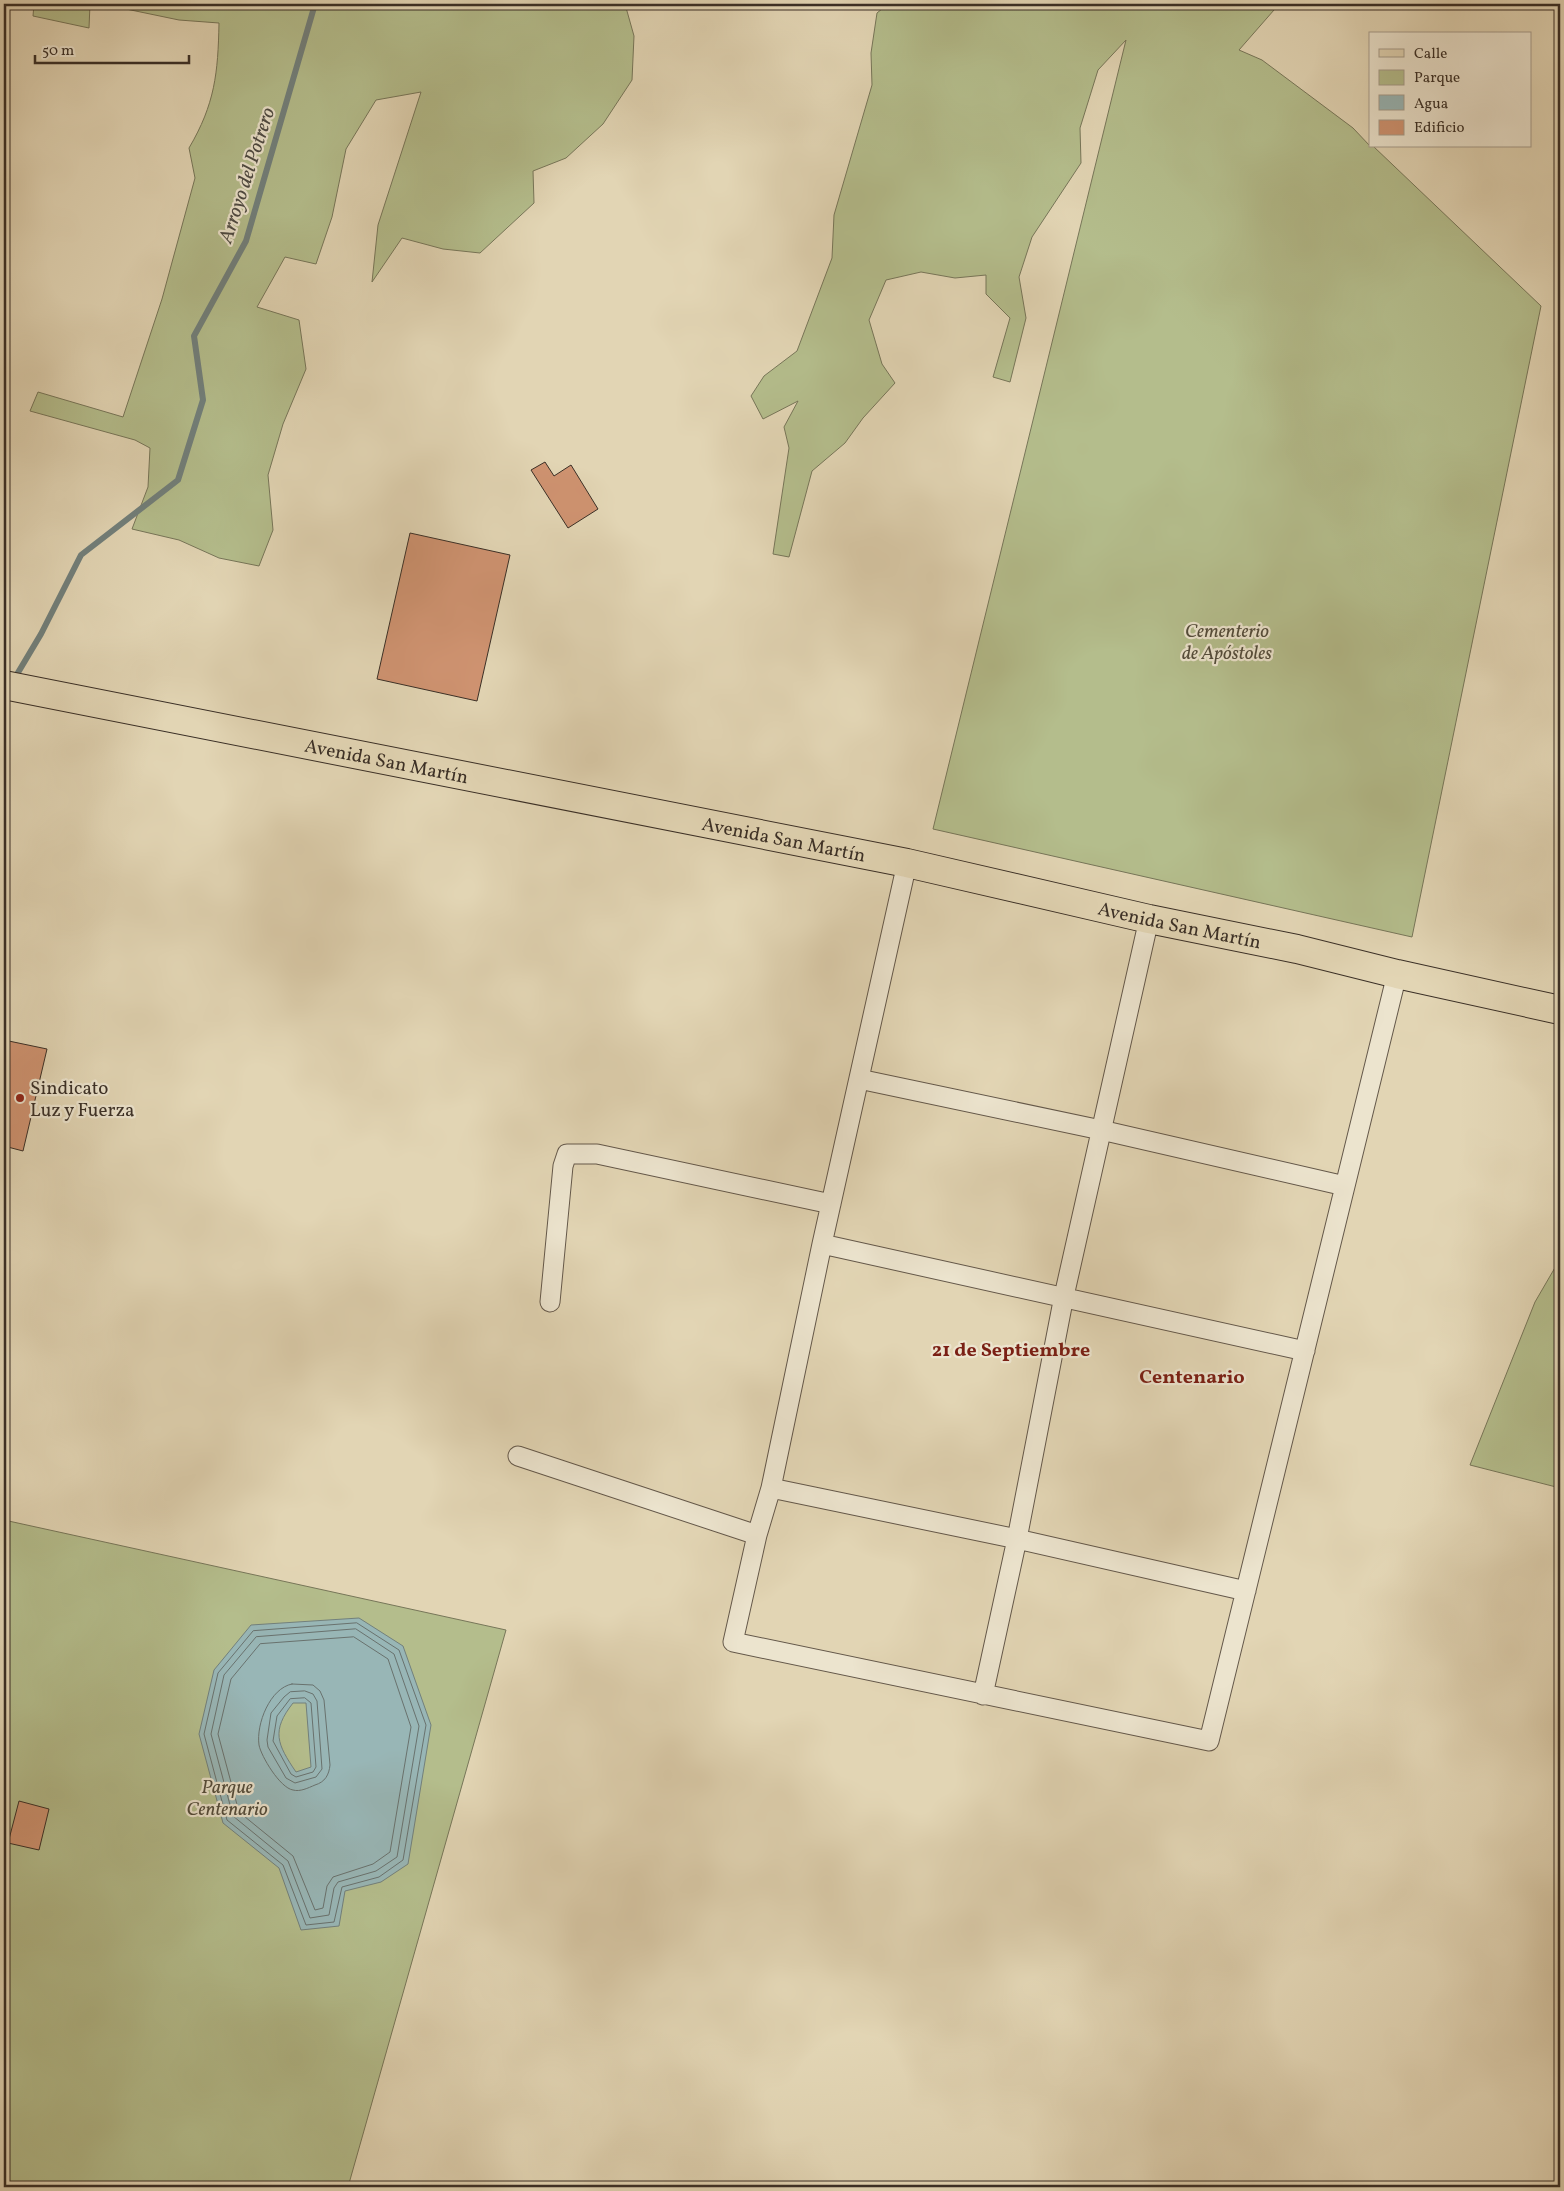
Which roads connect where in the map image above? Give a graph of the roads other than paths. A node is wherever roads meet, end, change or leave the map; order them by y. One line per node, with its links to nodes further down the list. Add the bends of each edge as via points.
1 (14, 687): 2 (main road, Avenida San Martín)
2 (907, 863): 3 (main road, Avenida San Martín); 6 (street)
3 (1149, 918): 4 (main road, Avenida San Martín); 7 (street)
4 (1397, 974): 5 (main road, Avenida San Martín); 8 (street)
5 (1560, 1010)
6 (859, 1079): 7 (street); 9 (street)
7 (1101, 1130): 8 (street); 11 (street)
8 (1345, 1186): 13 (street)
9 (831, 1204): 10 (street); 12 (street, via 597,1154 567,1154 563,1166)
10 (822, 1244): 11 (street); 15 (street)
11 (1064, 1296): 13 (street); 17 (street)
12 (550, 1302)
13 (1305, 1351): 18 (street)
14 (518, 1456): 16 (street)
15 (771, 1488): 16 (street); 17 (street)
16 (757, 1535): 19 (street, via 733,1642)
17 (1017, 1539): 18 (street); 19 (street)
18 (1246, 1591): 19 (street, via 1209,1741)
19 (983, 1695)

